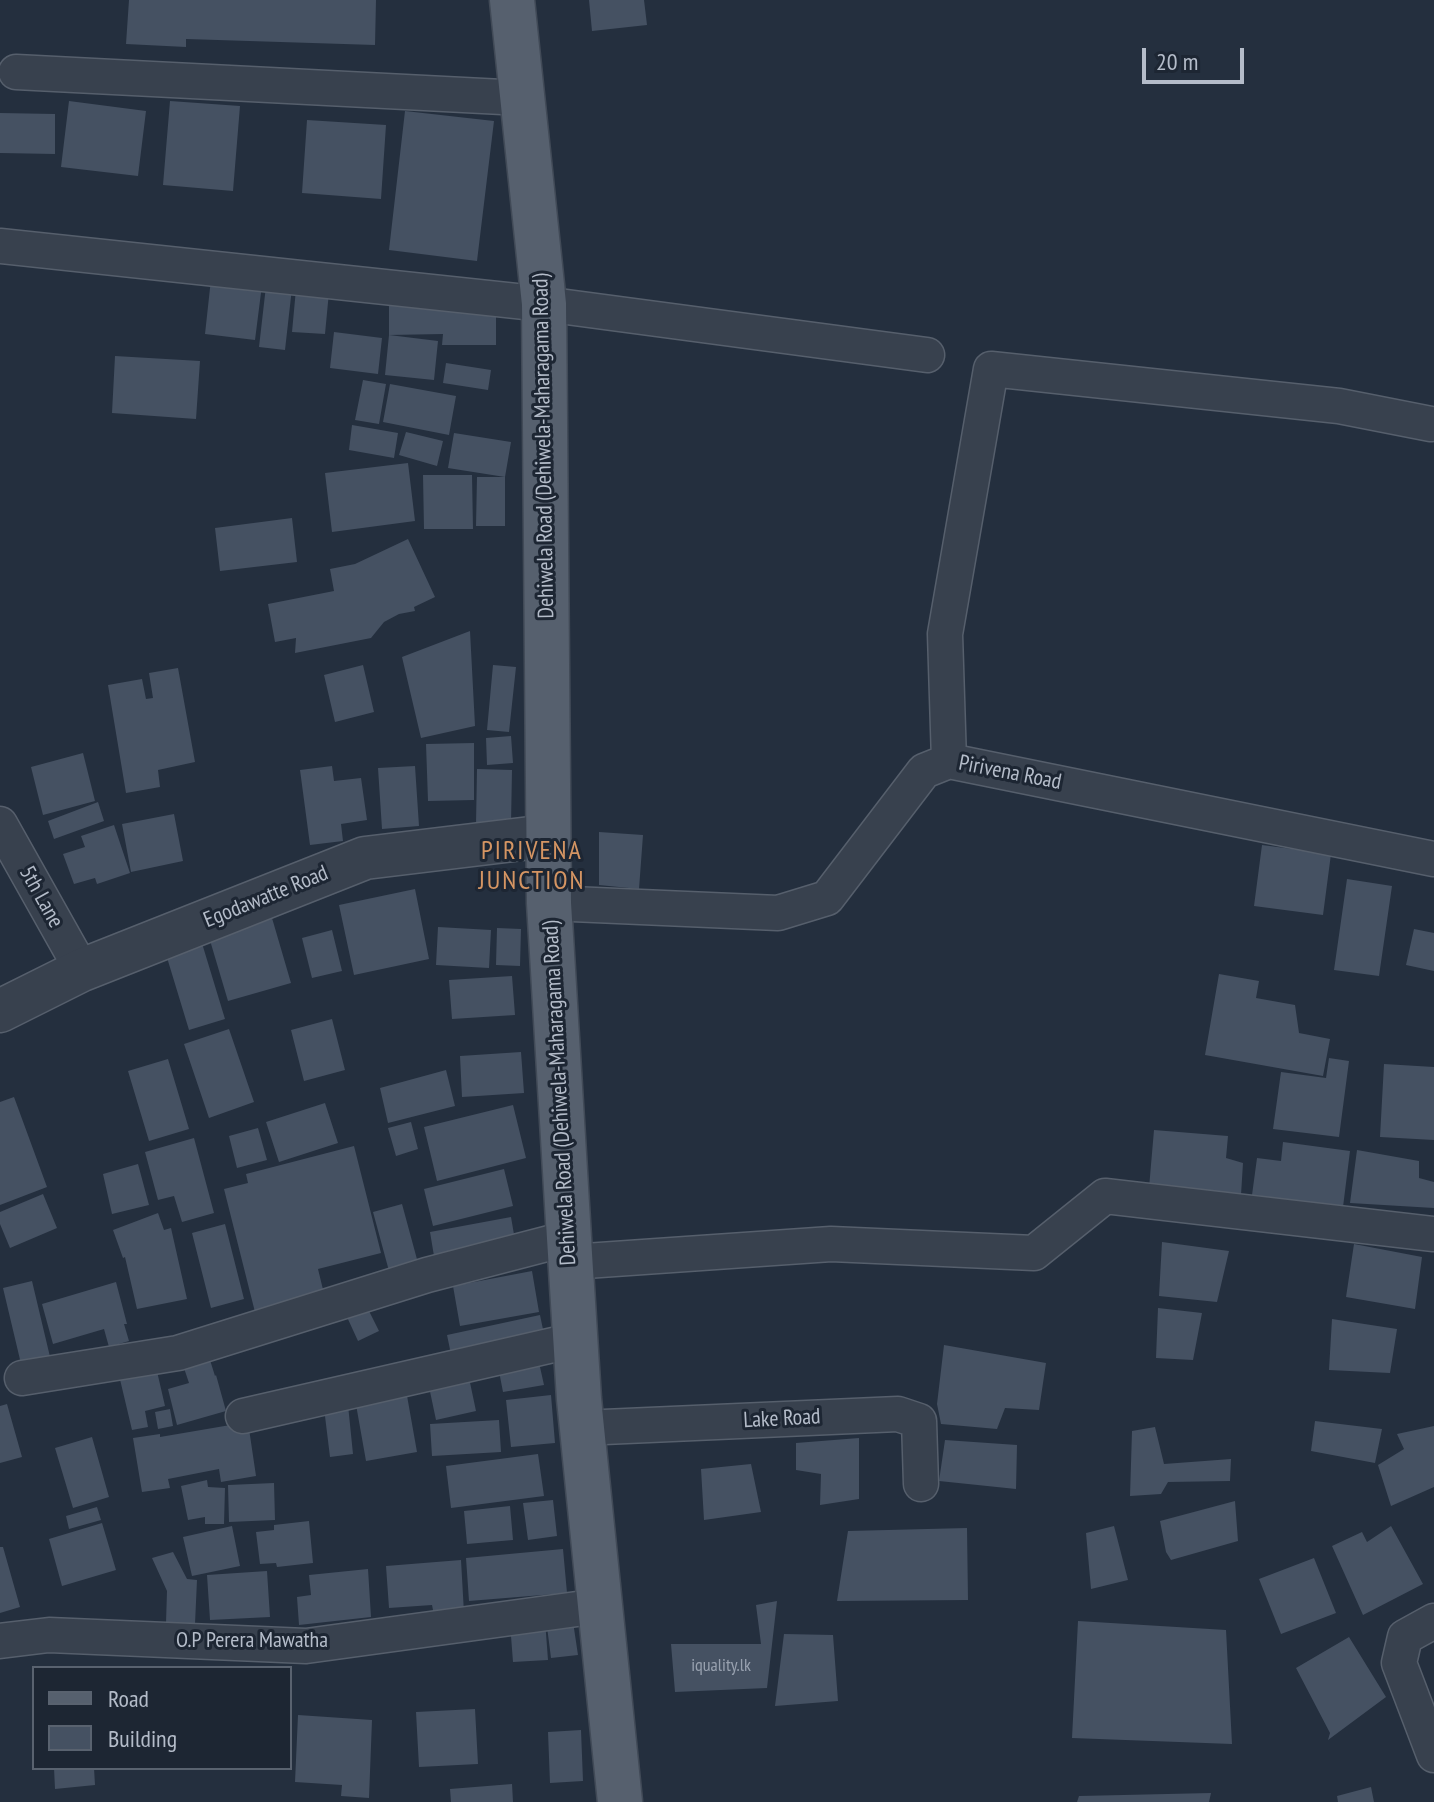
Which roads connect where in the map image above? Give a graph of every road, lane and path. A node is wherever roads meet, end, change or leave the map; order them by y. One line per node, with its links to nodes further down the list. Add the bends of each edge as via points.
1 (512, 0): 3 (main road, Dehiwela Road (Dehiwela-Maharagama Road))
2 (16, 72): 3 (street)
3 (522, 98): 5 (main road, Dehiwela Road (Dehiwela-Maharagama Road))
4 (0, 246): 5 (street)
5 (544, 304): 6 (street); 10 (main road, Dehiwela Road (Dehiwela-Maharagama Road))
6 (927, 355)
7 (1431, 424): 8 (street, via 1339,406 991,369 945,634)
8 (949, 761): 11 (street, Pirivena Road); 12 (street, Pirivena Road, via 924,771 827,898 778,913)
9 (0, 824): 13 (street, 5th Lane)
10 (547, 836): 12 (main road, Dehiwela Road (Dehiwela-Maharagama Road)); 13 (street, Egodawatte Road, via 365,858)
11 (1434, 859)
12 (549, 903): 16 (main road, Dehiwela Road (Dehiwela-Maharagama Road))
13 (82, 970): 14 (street, Egodawatte Road)
14 (0, 1011)
15 (1434, 1234): 16 (street, via 1105,1196 1034,1253 831,1244)
16 (570, 1250): 17 (main road, Dehiwela Road (Dehiwela-Maharagama Road)); 18 (street, via 427,1275 178,1353)
17 (575, 1340): 19 (street); 20 (main road, Dehiwela Road (Dehiwela-Maharagama Road))
18 (22, 1378)
19 (243, 1416)
20 (581, 1428): 21 (street, Lake Road, via 898,1414 919,1421); 22 (main road, Dehiwela Road (Dehiwela-Maharagama Road))
21 (921, 1484)
22 (599, 1606): 24 (street, O.P Perera Mawatha, via 306,1646 49,1635); 26 (main road, Dehiwela Road (Dehiwela-Maharagama Road))
23 (1434, 1621): 25 (street, via 1405,1637 1399,1663)
24 (0, 1641)
25 (1434, 1755)
26 (620, 1802)

